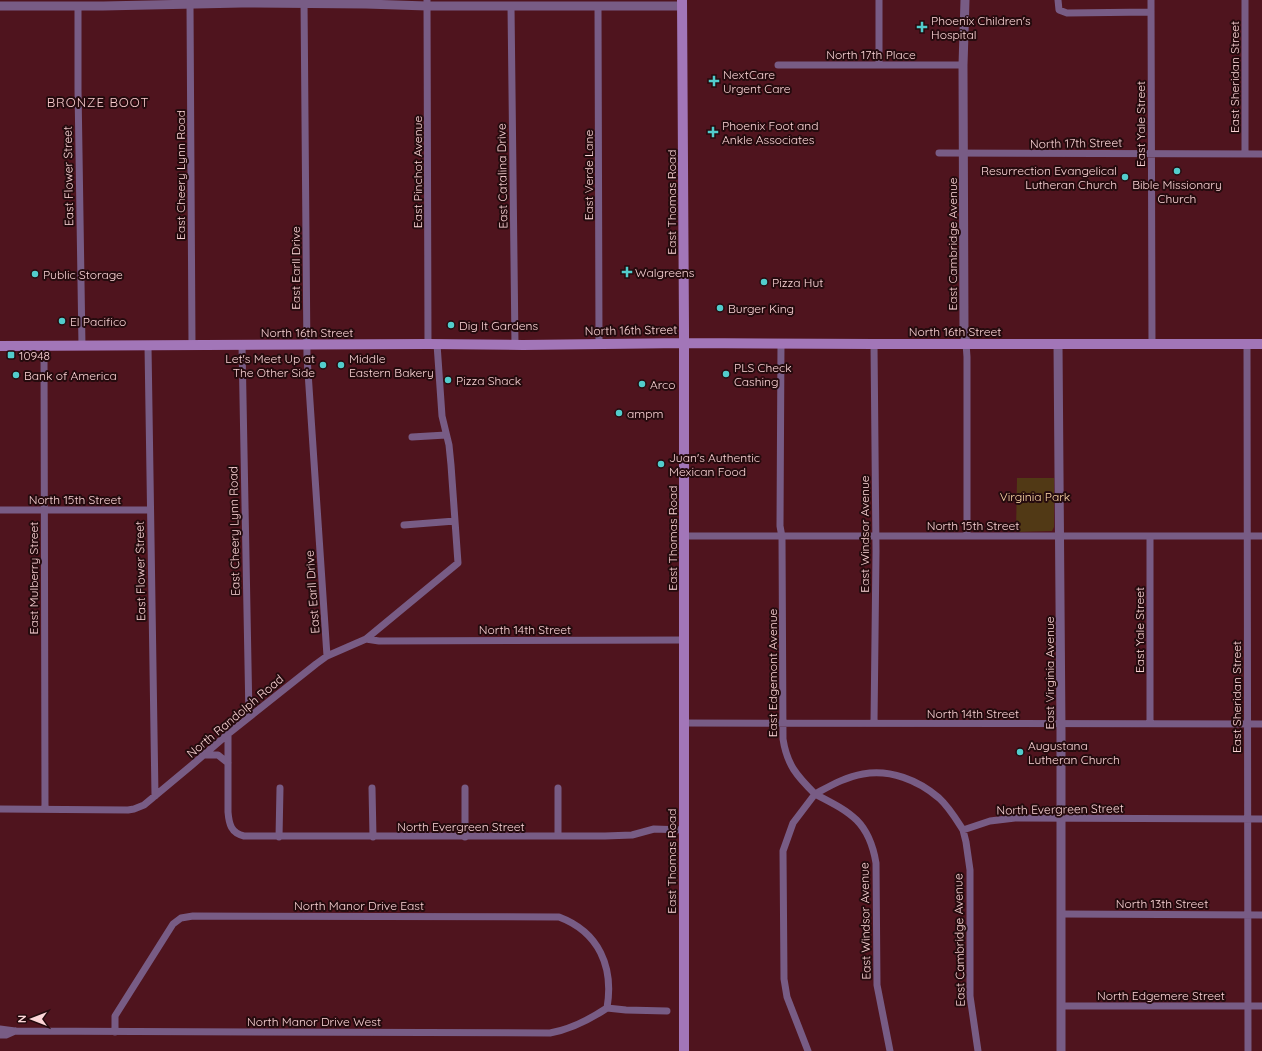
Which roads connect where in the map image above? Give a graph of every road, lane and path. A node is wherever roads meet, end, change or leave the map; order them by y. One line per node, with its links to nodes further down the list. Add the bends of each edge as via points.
1 (879, 0): 18 (street)
2 (965, 0): 19 (street, East Cambridge Avenue)
3 (1058, 0): 16 (street, via 1059,10 1067,13)
4 (1151, 0): 16 (street, East Yale Street)
5 (1245, 0): 23 (street, East Sheridan Street)
6 (141, 2): 11 (street); 13 (street)
7 (216, 2): 8 (street); 11 (street)
8 (304, 2): 9 (street); 37 (street, East Earll Drive)
9 (427, 3): 14 (street); 28 (street, East Pinchot Avenue)
10 (682, 3): 15 (street); 25 (main road, East Thomas Road)
11 (190, 4): 35 (street, East Cheery Lynn Road)
12 (0, 6): 13 (street)
13 (78, 6): 41 (street, East Flower Street)
14 (511, 6): 15 (street); 38 (street, East Catalina Drive)
15 (598, 6): 29 (street, East Verde Lane)
16 (1151, 12): 21 (street, East Yale Street)
17 (778, 65): 18 (street, North 17th Place)
18 (879, 65): 19 (street, North 17th Place)
19 (963, 65): 22 (street, East Cambridge Avenue)
20 (939, 153): 22 (street, North 17th Street)
21 (1152, 153): 22 (street, North 17th Street); 23 (street, North 17th Street); 32 (street, East Yale Street)
22 (964, 154): 27 (street, East Cambridge Avenue)
23 (1245, 154): 24 (street, North 17th Street)
24 (1262, 154)
25 (684, 343): 26 (main road, North 16th Street); 29 (main road, North 16th Street); 50 (main road, East Thomas Road)
26 (781, 343): 30 (main road, North 16th Street); 57 (street, East Edgemont Avenue)
27 (966, 343): 30 (main road, North 16th Street); 31 (main road, North 16th Street); 52 (street, East Cambridge Avenue)
28 (433, 344): 37 (main road, North 16th Street); 38 (main road, North 16th Street); 43 (street, East Pinchot Avenue)
29 (599, 344): 38 (main road, North 16th Street)
30 (874, 344): 51 (street, East Windsor Avenue)
31 (1058, 344): 32 (main road, North 16th Street); 53 (street, East Virginia Avenue)
32 (1152, 344): 33 (main road, North 16th Street)
33 (1247, 344): 34 (main road, North 16th Street); 55 (street, East Sheridan Street)
34 (1262, 344)
35 (192, 345): 36 (main road, North 16th Street); 42 (main road, North 16th Street)
36 (242, 345): 37 (main road, North 16th Street); 62 (street, East Cheery Lynn Road)
37 (306, 345): 61 (street, East Earll Drive)
38 (515, 345)
39 (0, 346): 40 (main road, North 16th Street)
40 (44, 346): 41 (main road, North 16th Street); 46 (street, East Mulberry Street)
41 (82, 346): 42 (main road, North 16th Street)
42 (148, 346): 47 (street, East Flower Street)
43 (446, 435): 44 (street); 48 (street, East Pinchot Avenue)
44 (412, 437)
45 (0, 510): 46 (street, North 15th Street)
46 (44, 510): 47 (street, North 15th Street); 80 (street, East Mulberry Street)
47 (150, 510): 78 (street, East Flower Street)
48 (455, 521): 49 (street); 58 (street, East Pinchot Avenue)
49 (404, 525)
50 (684, 536): 57 (street, North 15th Street); 60 (main road, East Thomas Road)
51 (875, 536): 52 (street, North 15th Street); 57 (street, North 15th Street); 65 (street, East Windsor Avenue)
52 (967, 536): 53 (street, North 15th Street)
53 (1060, 536): 54 (street, North 15th Street); 66 (street, East Virginia Avenue)
54 (1150, 536): 55 (street, North 15th Street); 67 (street, East Yale Street)
55 (1247, 536): 56 (street, North 15th Street); 68 (street, East Sheridan Street)
56 (1262, 536)
57 (782, 537): 64 (street, East Edgemont Avenue)
58 (458, 563): 59 (street, North Randolph Road)
59 (366, 639): 60 (street, North 14th Street); 61 (street, North Randolph Road)
60 (684, 640): 63 (main road, East Thomas Road)
61 (327, 656): 62 (street, North Randolph Road)
62 (249, 717): 70 (street, North Randolph Road)
63 (684, 723): 64 (street, North 14th Street); 84 (main road, East Thomas Road)
64 (782, 723): 65 (street, North 14th Street); 77 (street, East Edgemont Avenue, via 785,754 800,779)
65 (874, 724): 66 (street, North 14th Street)
66 (1061, 724): 67 (street, North 14th Street); 81 (street, East Virginia Avenue)
67 (1150, 724): 68 (street, North 14th Street)
68 (1247, 724): 69 (street, North 14th Street); 82 (street, East Sheridan Street)
69 (1262, 724)
70 (228, 734): 71 (street, North Randolph Road); 72 (street)
71 (204, 755): 72 (street, via 218,754); 78 (street, North Randolph Road)
72 (228, 763): 86 (street, North Evergreen Street, via 228,812 229,823 234,831 251,837)
73 (280, 788): 86 (street)
74 (372, 788): 88 (street)
75 (465, 788): 89 (street)
76 (558, 788): 87 (street)
77 (815, 794): 85 (street, via 841,780 862,774 881,772 903,777 939,798); 103 (street, via 793,823 783,861 785,988); 104 (street, East Windsor Avenue, via 852,814 874,846 877,985)
78 (154, 796): 80 (street, North Randolph Road, via 144,805 134,809)
79 (0, 809): 80 (street, North Randolph Road)
80 (45, 809)
81 (1061, 818): 82 (street, North Evergreen Street); 85 (street, North Evergreen Street, via 1003,819); 90 (street, East Virginia Avenue)
82 (1248, 819): 83 (street, North Evergreen Street); 91 (street, East Sheridan Street)
83 (1262, 819)
84 (684, 830): 87 (street, North Evergreen Street, via 654,829 632,835 615,836); 102 (main road, East Thomas Road)
85 (963, 830): 105 (street, East Cambridge Avenue, via 970,870 970,996)
86 (279, 836): 88 (street, North Evergreen Street)
87 (558, 836): 89 (street, North Evergreen Street)
88 (373, 837): 89 (street, North Evergreen Street)
89 (465, 837)
90 (1061, 914): 91 (street, North 13th Street); 93 (street, East Virginia Avenue)
91 (1248, 915): 92 (street, North 13th Street); 94 (street, East Sheridan Street)
92 (1262, 915)
93 (1061, 1006): 94 (street, North Edgemere Street); 106 (street, East Virginia Avenue)
94 (1249, 1006): 95 (street, North Edgemere Street); 107 (street, East Sheridan Street)
95 (1262, 1006)
96 (607, 1008): 97 (street); 100 (street, North Manor Drive West, via 591,1019 550,1033); 100 (street, North Manor Drive East, via 607,967 596,944 569,920 559,916 193,916 180,918 172,925 115,1016)
97 (667, 1011)
98 (0, 1029): 99 (street, North Manor Drive West)
99 (15, 1031): 100 (street, North Manor Drive West); 101 (street, North Manor Drive West)
100 (115, 1032)
101 (0, 1035)
102 (684, 1051)
103 (808, 1051)
104 (890, 1051)
105 (978, 1051)
106 (1061, 1051)
107 (1248, 1051)

